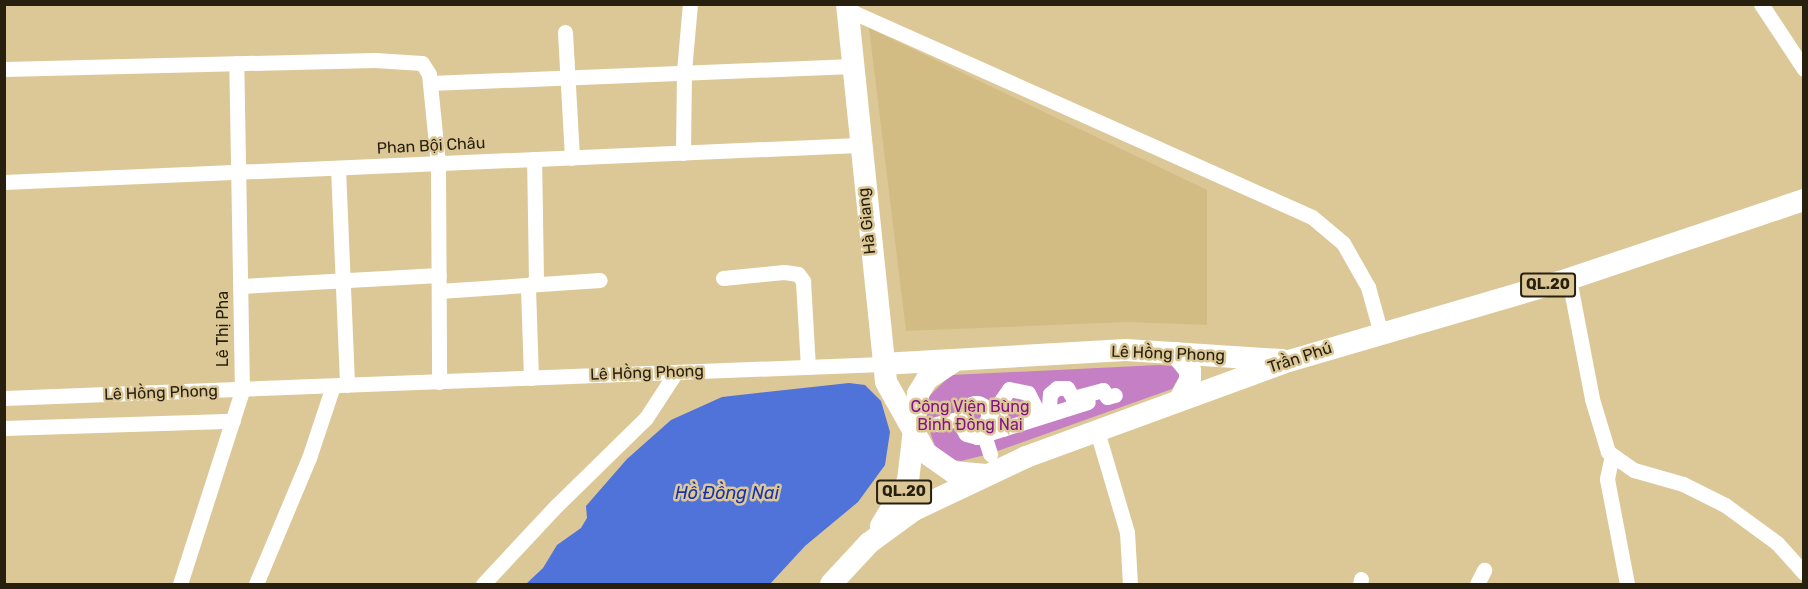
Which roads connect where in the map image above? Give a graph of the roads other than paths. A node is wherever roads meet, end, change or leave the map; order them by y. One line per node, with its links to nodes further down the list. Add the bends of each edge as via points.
1 (690, 4): 9 (street)
2 (1764, 6): 5 (street)
3 (847, 7): 7 (highway, Hà Giang); 29 (street, via 1312,217 1343,243 1368,287)
4 (564, 32): 10 (street)
5 (1801, 59)
6 (236, 63): 8 (street, via 132,69); 11 (street, via 406,60 422,63); 18 (street, Lê Thị Pha)
7 (852, 66): 9 (street); 12 (highway, Hà Giang)
8 (4, 69)
9 (684, 70): 10 (street); 13 (street)
10 (568, 76): 11 (street); 14 (street)
11 (430, 83): 16 (street)
12 (858, 145): 13 (street, Phan Bội Châu); 33 (highway, Hà Giang)
13 (683, 153): 14 (street, Phan Bội Châu)
14 (572, 158): 15 (street, Phan Bội Châu)
15 (534, 159): 16 (street, Phan Bội Châu); 27 (street, via 536,280)
16 (438, 164): 17 (street, Phan Bội Châu); 21 (street)
17 (338, 168): 18 (street, Phan Bội Châu); 25 (street)
18 (237, 172): 19 (street, Phan Bội Châu); 26 (street, Lê Thị Pha)
19 (4, 182)
20 (1803, 200): 23 (highway, Trần Phú / QL.20)
21 (439, 275): 25 (street); 28 (street)
22 (723, 278): 34 (street, via 798,274 803,280)
23 (1569, 279): 29 (highway, Trần Phú / QL.20); 51 (street, via 1592,399)
24 (600, 280): 27 (street)
25 (343, 282): 26 (street); 38 (street)
26 (241, 286): 39 (street, Lê Thị Pha)
27 (528, 287): 28 (street); 36 (street)
28 (439, 291): 37 (street)
29 (1381, 334): 31 (highway, Trần Phú / QL.20)
30 (1176, 353): 31 (highway, Lê Hồng Phong / QL.20); 32 (highway, Lê Hồng Phong / QL.20, via 1126,350); 43 (highway, via 1190,370 1190,380)
31 (1289, 360): 43 (highway, Trần Phú / QL.20)
32 (957, 361): 33 (highway, Lê Hồng Phong / QL.20); 48 (highway, QL.20, via 941,368 922,386)
33 (882, 364): 34 (street, Lê Hồng Phong); 48 (highway, Hà Giang / QL.20, via 886,382)
34 (808, 367): 35 (street, Lê Hồng Phong)
35 (676, 372): 36 (street, Lê Hồng Phong); 58 (street, via 646,418)
36 (531, 378): 37 (street, Lê Hồng Phong)
37 (439, 382): 38 (street, Lê Hồng Phong)
38 (340, 385): 39 (street, Lê Hồng Phong); 57 (street)
39 (242, 391): 42 (street, Lê Hồng Phong); 44 (street, Lê Thị Pha)
40 (1093, 393): 41 (street, via 1103,390 1107,397); 47 (street, via 1088,402); 47 (street, via 1073,398 1067,388 1057,387 1050,394 1044,413 1036,409 1028,393 1015,388 1000,398 993,411)
41 (1115, 395)
42 (4, 398)
43 (1180, 400): 49 (highway, Trần Phú / QL.20)
44 (233, 421): 46 (street, Lê Hồng Phong); 56 (street, Lê Thị Pha)
45 (936, 424): 50 (street, via 957,419 966,434)
46 (4, 428)
47 (1003, 429): 50 (street)
48 (911, 431): 52 (highway, Hà Giang / QL.20, via 937,464 953,472); 53 (highway, QL.20, via 908,481 894,510)
49 (1096, 431): 52 (highway, Trần Phú / QL.20); 60 (street, via 1127,532)
50 (984, 435): 52 (street)
51 (1612, 455): 55 (street, via 1634,470 1683,484 1725,505 1777,543); 62 (street, via 1607,479)
52 (988, 465): 53 (highway, Trần Phú / QL.20)
53 (869, 543): 59 (highway, Trần Phú / QL.20)
54 (1484, 570): 61 (street)
55 (1803, 573)
56 (180, 585)
57 (256, 585)
58 (483, 585)
59 (831, 585)
60 (1130, 585)
61 (1477, 585)
62 (1627, 585)

